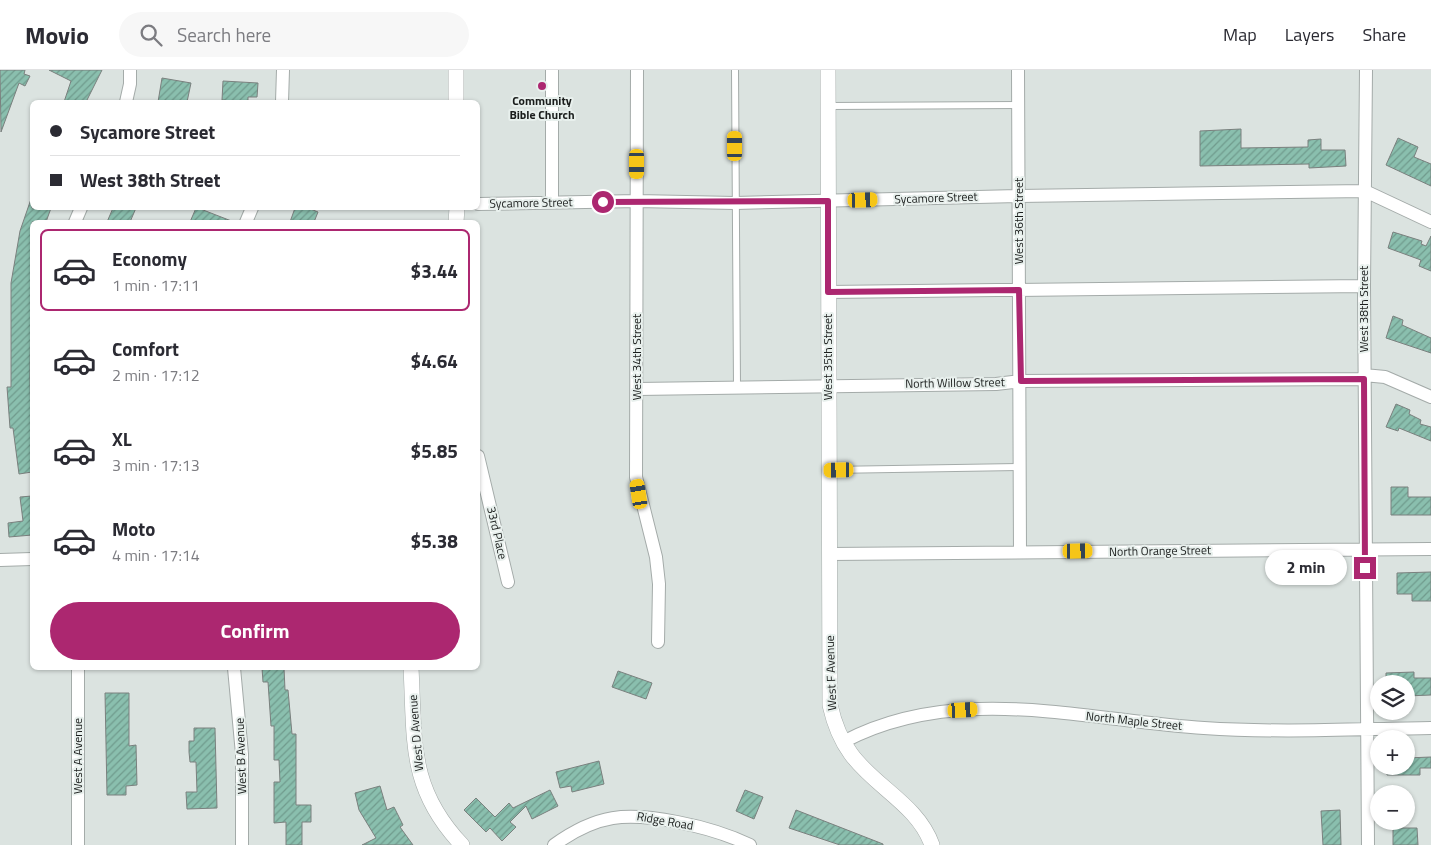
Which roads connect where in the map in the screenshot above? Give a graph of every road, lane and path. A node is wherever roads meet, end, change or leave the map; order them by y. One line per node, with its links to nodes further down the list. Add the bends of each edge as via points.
1 (130, 70): 10 (street)
2 (283, 70): 11 (street)
3 (456, 70): 12 (street)
4 (552, 70): 19 (street)
5 (637, 70): 17 (street, West 34th Street)
6 (735, 70): 20 (lane)
7 (828, 70): 14 (street, West 35th Street)
8 (1018, 70): 13 (street, West 36th Street)
9 (1366, 70): 15 (street, West 38th Street)
10 (126, 100)
11 (282, 100)
12 (456, 100)
13 (1018, 105): 14 (lane); 16 (street, West 36th Street)
14 (828, 106): 18 (street, West 35th Street)
15 (1365, 191): 16 (street, Sycamore Street); 22 (street); 23 (street, West 38th Street)
16 (1019, 196): 18 (street, Sycamore Street); 24 (street, West 36th Street)
17 (637, 201): 19 (street, Sycamore Street); 20 (street, Sycamore Street); 30 (street, West 34th Street)
18 (828, 201): 20 (street, Sycamore Street); 25 (street, West 35th Street)
19 (552, 202): 21 (street, Sycamore Street)
20 (735, 203): 29 (lane)
21 (480, 204)
22 (1431, 222)
23 (1364, 286): 24 (street); 26 (street, West 38th Street)
24 (1019, 290): 25 (street); 27 (street, West 36th Street)
25 (828, 292): 28 (street, West 35th Street)
26 (1364, 377): 27 (street, North Willow Street); 31 (street, North Willow Street, via 1385,377); 36 (street, West 38th Street)
27 (1021, 381): 28 (street, North Willow Street); 33 (street, West 36th Street)
28 (828, 385): 29 (street, North Willow Street); 34 (street, West 35th Street)
29 (737, 386): 30 (street, North Willow Street)
30 (637, 389): 42 (street, West 34th Street, via 636,477 656,556)
31 (1431, 397)
32 (480, 464): 41 (street, 33rd Place)
33 (1020, 467): 34 (lane); 37 (street, West 36th Street)
34 (828, 470): 38 (street, West 35th Street)
35 (1431, 548): 36 (street, North Orange Street)
36 (1365, 549): 37 (street, North Orange Street); 47 (street, West 38th Street)
37 (1020, 552): 38 (street, North Orange Street)
38 (828, 554): 48 (street, West F Avenue, via 830,705)
39 (0, 560): 40 (street)
40 (30, 560)
41 (508, 582)
42 (658, 642)
43 (78, 670): 49 (street, West A Avenue)
44 (234, 670): 50 (street, West B Avenue, via 242,754)
45 (411, 670): 51 (street, West D Avenue, via 414,742 420,776 437,816)
46 (1431, 728): 47 (street, North Maple Street)
47 (1366, 729): 48 (street, North Maple Street, via 1205,728 1003,708 963,710 904,720 862,732); 55 (street, West 38th Street)
48 (843, 742): 54 (street, West F Avenue, via 862,767 916,817)
49 (78, 845)
50 (242, 845)
51 (462, 845)
52 (554, 845): 53 (street, Ridge Road, via 588,824 626,815 694,826)
53 (750, 845)
54 (932, 845)
55 (1368, 845)

